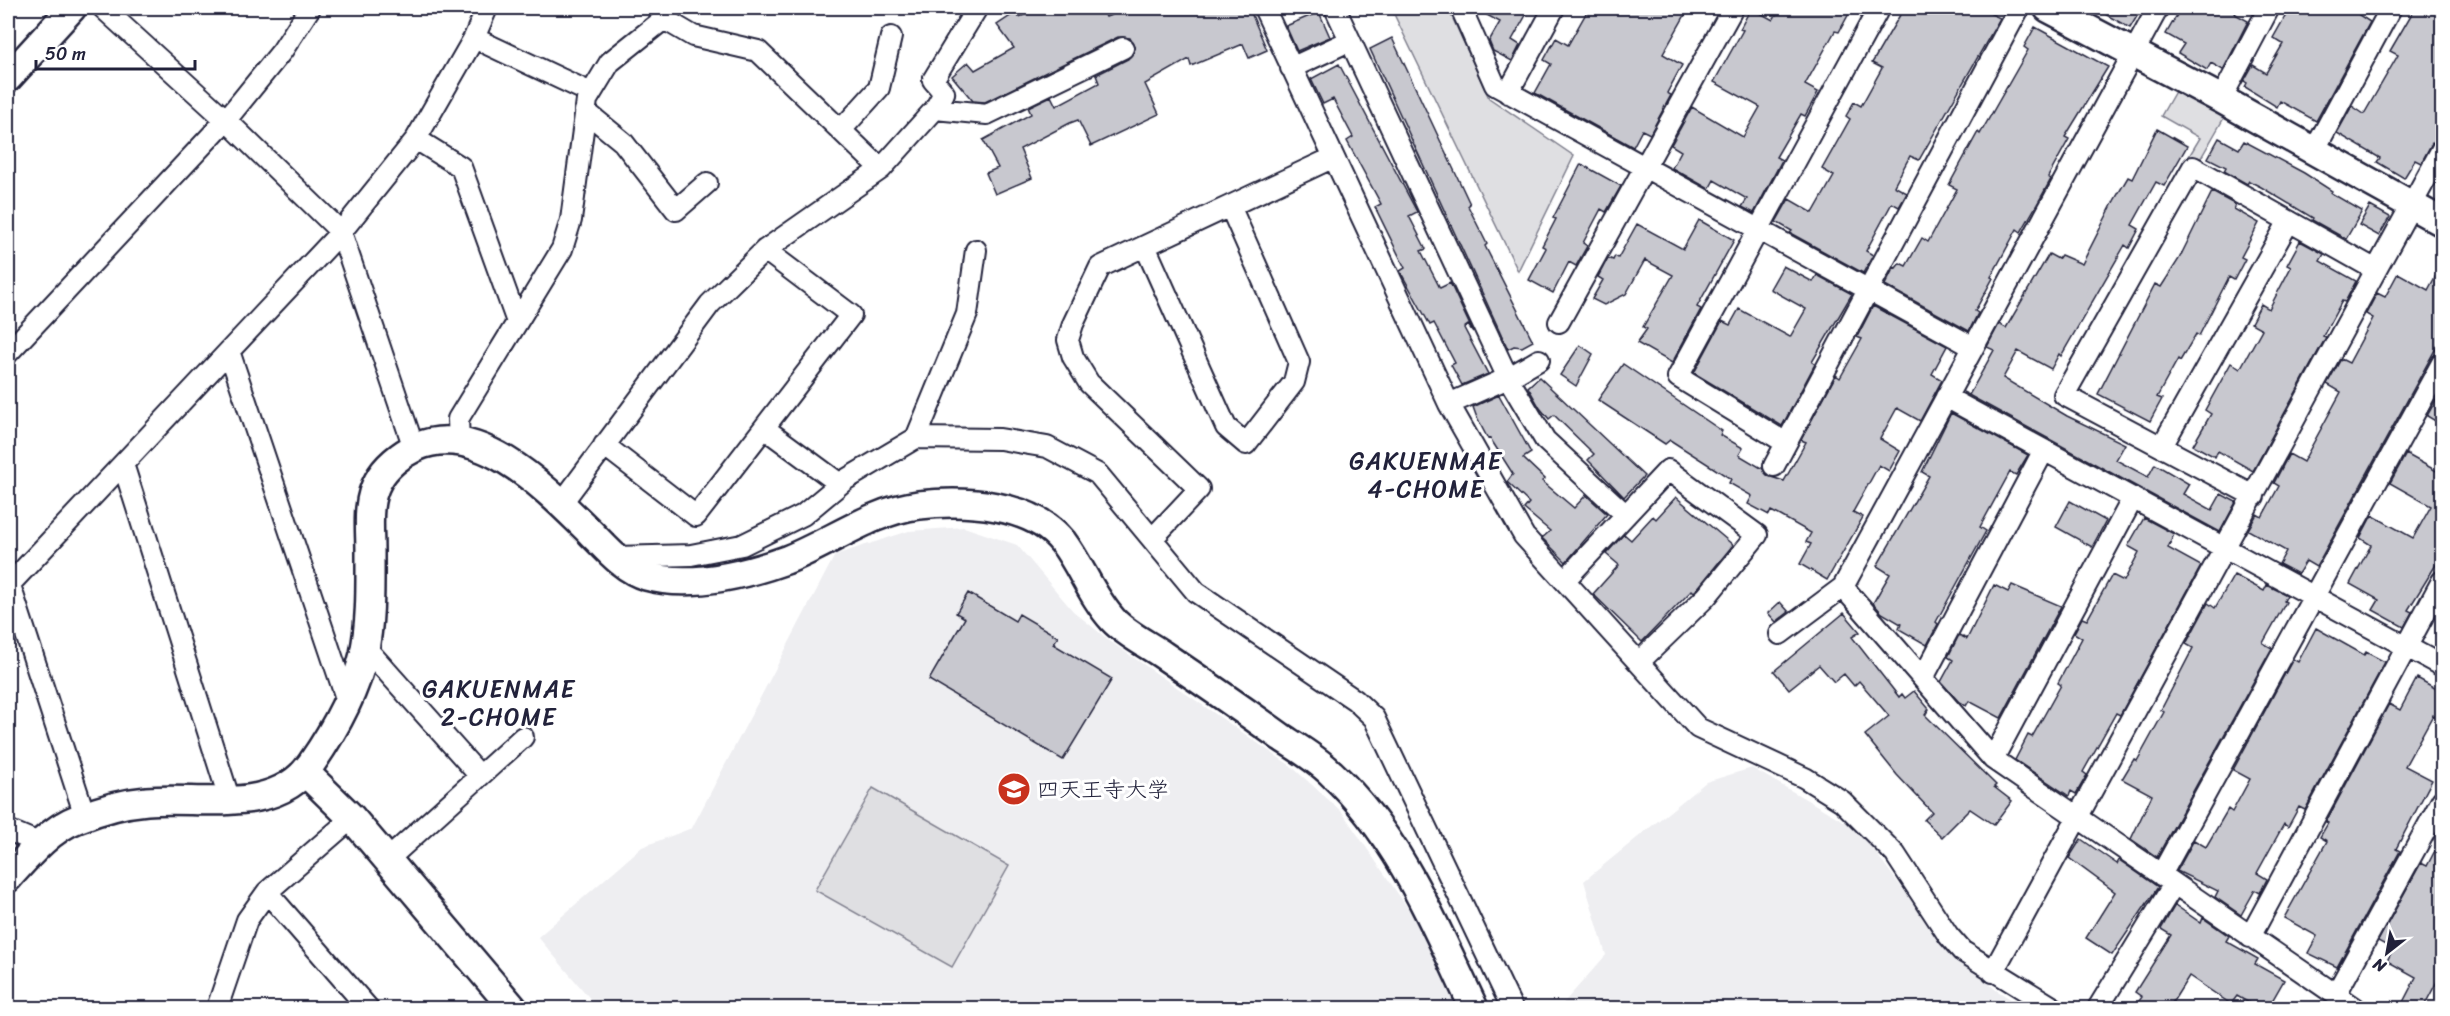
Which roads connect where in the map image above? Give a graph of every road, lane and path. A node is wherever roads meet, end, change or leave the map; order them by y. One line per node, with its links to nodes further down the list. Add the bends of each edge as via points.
1 (72, 8): 24 (street)
2 (103, 8): 29 (street)
3 (310, 8): 29 (street, via 282,51)
4 (487, 8): 19 (street)
5 (977, 8): 28 (street, via 933,80 944,93)
6 (1264, 8): 23 (street)
7 (1335, 8): 20 (street)
8 (1461, 8): 25 (street, via 1496,85)
9 (1554, 8): 25 (street)
10 (1733, 8): 35 (street)
11 (1879, 8): 42 (street)
12 (2019, 8): 48 (street)
13 (2048, 8): 22 (street)
14 (2158, 8): 22 (street)
15 (2269, 8): 26 (street)
16 (2391, 8): 33 (street)
17 (666, 13): 27 (street, via 610,62); 30 (street, via 693,36 758,51)
18 (891, 37): 30 (street, via 879,88)
19 (474, 38): 27 (street); 31 (street)
20 (1349, 41): 23 (street); 56 (street)
21 (1123, 48): 28 (street, via 987,114)
22 (2133, 53): 26 (street); 51 (street)
23 (1291, 68): 34 (street)
24 (8, 78)
25 (1508, 93): 35 (street)
26 (2221, 99): 33 (street)
27 (588, 102): 37 (street, via 676,210); 49 (street, via 568,229 561,249)
28 (935, 109): 36 (street)
29 (226, 120): 43 (street); 53 (street)
30 (841, 130): 36 (street)
31 (416, 139): 43 (street); 49 (street, via 461,167)
32 (2442, 149): 39 (street)
33 (2313, 151): 39 (street)
34 (1332, 158): 38 (street); 58 (street)
35 (1645, 168): 42 (street); 50 (street)
36 (881, 169): 45 (street)
37 (707, 183)
38 (1230, 206): 44 (street); 44 (street, via 1299,362 1293,382 1246,444 1226,427)
39 (2414, 206): 41 (street); 47 (street)
40 (2289, 221): 47 (street); 64 (street); 64 (street, via 2193,167 2064,395)
41 (2442, 222)
42 (1759, 230): 48 (street); 62 (street, via 1678,377)
43 (341, 232): 52 (street); 65 (street)
44 (1145, 246): 74 (street, via 1100,267 1068,340 1089,383 1199,489)
45 (765, 250): 59 (street, via 851,315); 63 (street, via 710,304)
46 (976, 250): 60 (street, via 967,314)
47 (2376, 270): 70 (street)
48 (1868, 290): 51 (street); 62 (street)
49 (517, 322): 61 (street, via 458,419)
50 (1559, 322)
51 (1973, 347): 57 (street)
52 (229, 351): 67 (street); 88 (street)
53 (8, 353)
54 (1539, 360): 56 (street)
55 (2442, 363): 81 (street)
56 (1508, 378): 58 (street); 73 (street, via 1545,440)
57 (1946, 397): 66 (street); 80 (street)
58 (1449, 404): 77 (street, via 1524,536)
59 (764, 428): 63 (street, via 696,516); 69 (street)
60 (916, 438): 69 (street); 74 (street, via 1000,439 1047,447 1098,474)
61 (459, 441): 65 (street); 72 (street, via 501,456)
62 (1786, 443): 68 (street)
63 (604, 445): 72 (street)
64 (2162, 446): 70 (street)
65 (414, 448): 83 (street, via 390,465 376,483 369,516 369,624)
66 (2044, 450): 71 (street); 87 (street)
67 (123, 464): 79 (street); 94 (street)
68 (1774, 466)
69 (840, 484): 76 (street, via 803,515 742,545 691,555)
70 (2254, 496): 75 (street)
71 (2133, 498): 75 (street); 90 (street)
72 (561, 504): 76 (street)
73 (1626, 515): 77 (street); 85 (street, via 1668,470 1756,535 1706,597)
74 (1153, 537): 111 (street, via 1197,592 1355,700 1374,718)
75 (2225, 548): 81 (street); 97 (street)
76 (615, 557): 110 (street, via 640,575 675,582 728,576 787,560 858,525 915,506 968,503 1027,514 1060,537 1113,621 1329,770 1362,806 1403,862)
77 (1565, 580): 85 (street)
78 (2442, 581): 84 (street)
79 (8, 582): 95 (street)
80 (1843, 586): 82 (street); 87 (street)
81 (2313, 596): 84 (street); 102 (street)
82 (1780, 634)
83 (365, 647): 88 (street); 92 (street)
84 (2406, 647): 86 (street); 104 (street)
85 (1639, 662): 105 (street, via 1698,728 1805,777 1842,801 1895,854 1962,951)
86 (2442, 666)
87 (1923, 678): 90 (street)
88 (347, 701): 91 (street)
89 (524, 738): 92 (street)
90 (1993, 759): 97 (street)
91 (305, 772): 94 (street, via 262,796); 96 (street)
92 (480, 776): 100 (street)
93 (2442, 800): 106 (street)
94 (230, 801): 95 (street, via 148,801)
95 (85, 816): 99 (street, via 72,820)
96 (352, 818): 100 (street); 103 (street)
97 (2078, 818): 102 (street); 105 (street)
98 (8, 830): 99 (street)
99 (41, 844): 101 (street)
100 (386, 861): 109 (street)
101 (8, 878)
102 (2168, 880): 104 (street); 113 (street)
103 (267, 892): 107 (street, via 247,920); 108 (street)
104 (2250, 937): 106 (street)
105 (1992, 972): 112 (street)
106 (2336, 994): 114 (street)
107 (217, 1008)
108 (368, 1008)
109 (513, 1008)
110 (1474, 1008)
111 (1512, 1008)
112 (2054, 1008)
113 (2098, 1008)
114 (2355, 1008)

